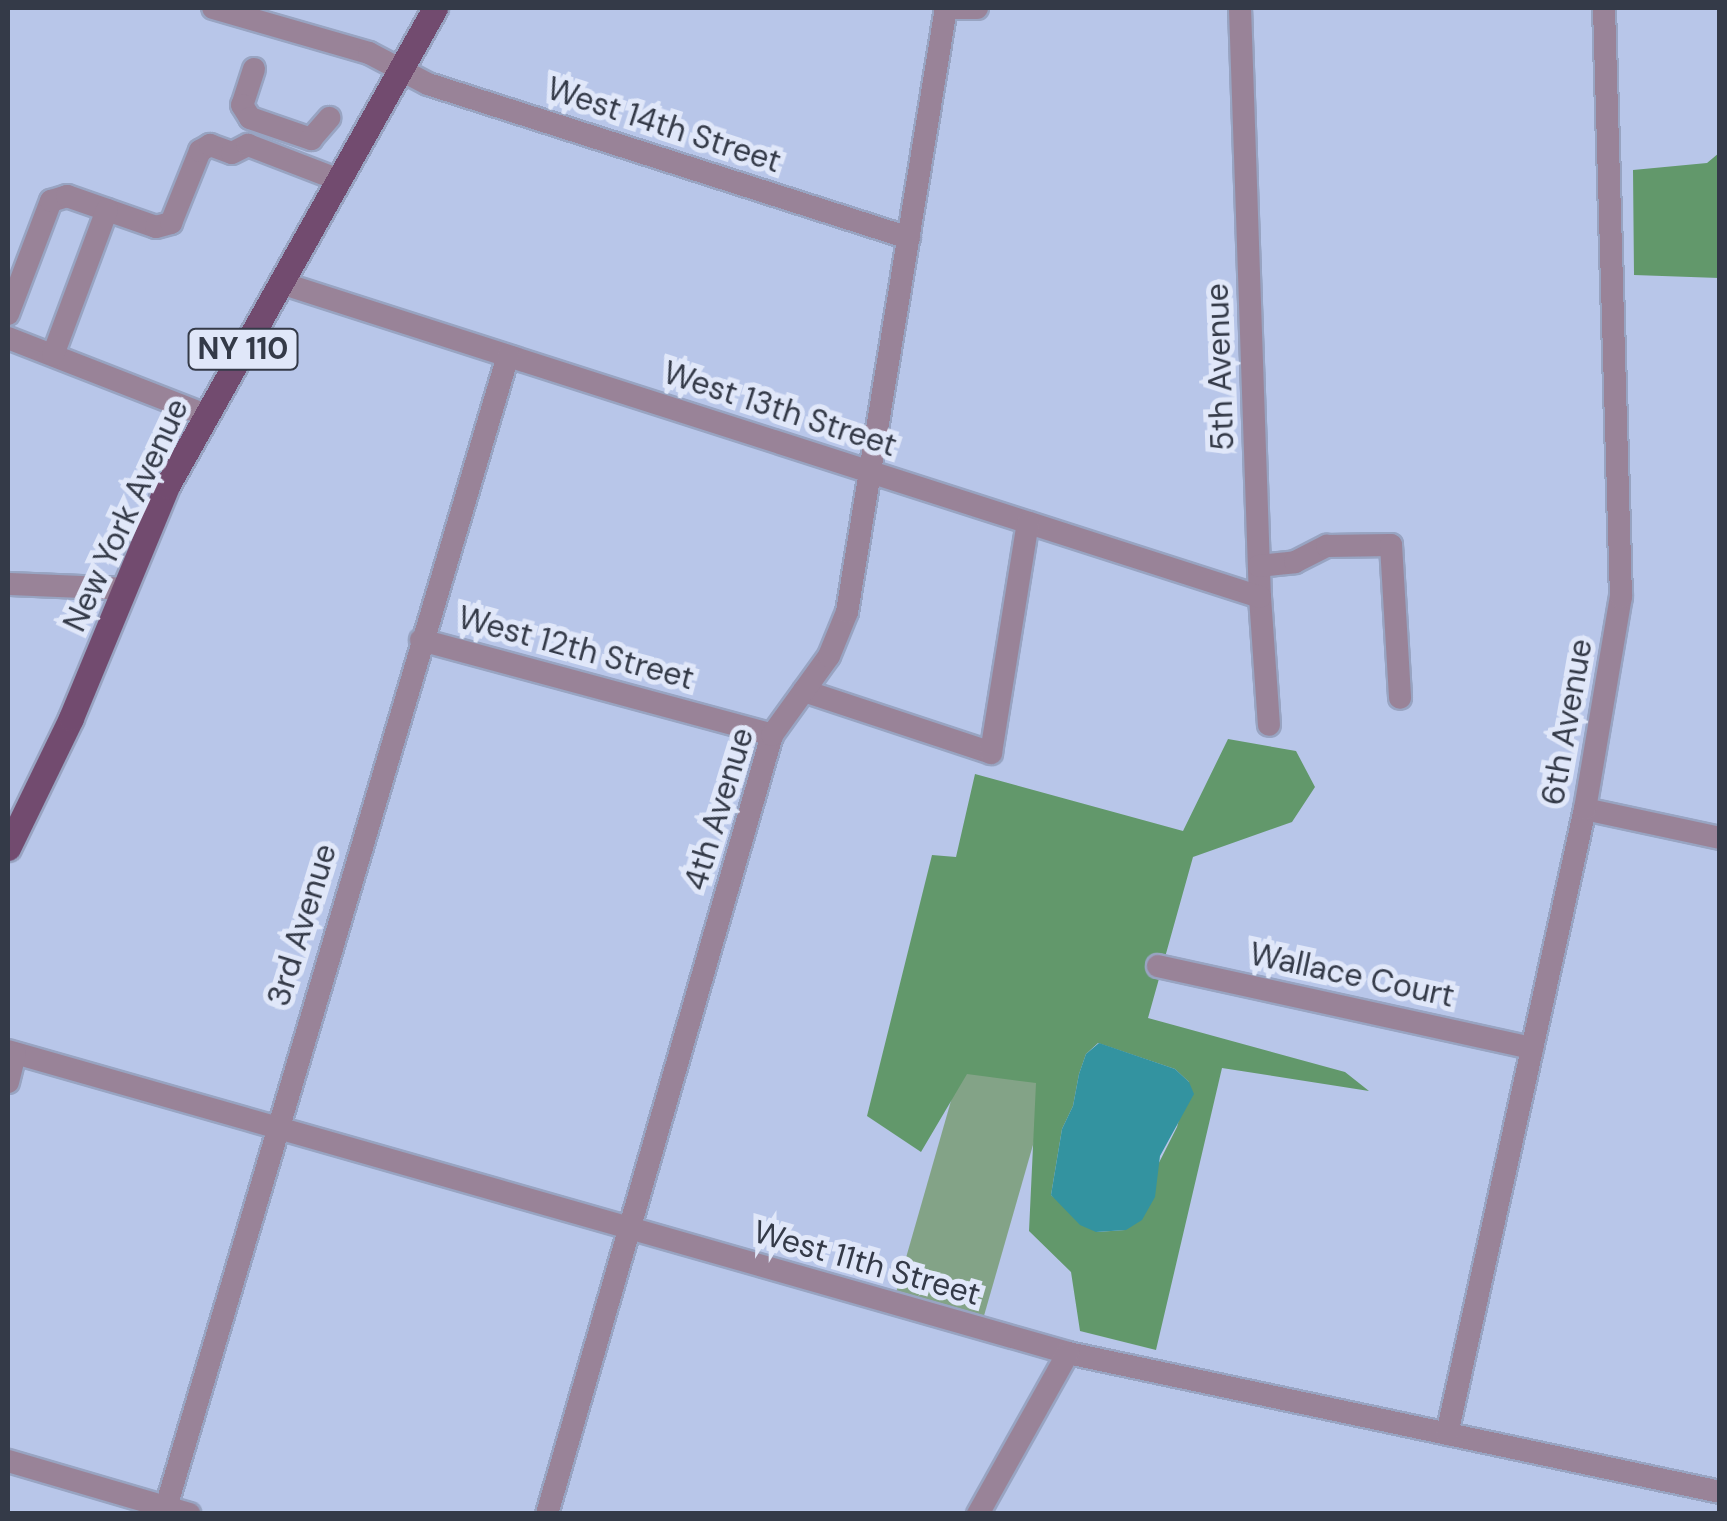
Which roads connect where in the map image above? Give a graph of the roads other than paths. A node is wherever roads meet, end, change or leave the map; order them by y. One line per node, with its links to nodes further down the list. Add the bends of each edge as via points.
1 (213, 8): 8 (street, West 14th Street, via 369,53)
2 (435, 8): 8 (main road, New York Avenue / NY 110)
3 (946, 8): 4 (street); 12 (street, 4th Avenue)
4 (977, 8)
5 (1240, 8): 21 (street, 5th Avenue)
6 (1604, 8): 30 (street, 6th Avenue, via 1621,597)
7 (254, 69): 9 (street, via 242,105 250,118 312,139)
8 (400, 70): 10 (main road, New York Avenue / NY 110); 12 (street, West 14th Street)
9 (329, 118)
10 (339, 180): 11 (street, via 248,145 232,154 210,146 200,151 171,223 156,227); 13 (main road, New York Avenue / NY 110)
11 (107, 210): 14 (street, via 66,196 51,200); 16 (street)
12 (909, 238): 19 (street, 4th Avenue)
13 (281, 283): 17 (street, West 13th Street); 18 (main road, New York Avenue / NY 110)
14 (8, 314)
15 (8, 338): 16 (street)
16 (53, 355): 18 (street)
17 (508, 356): 19 (street, West 13th Street); 25 (street, 3rd Avenue)
18 (206, 415): 23 (main road, New York Avenue / NY 110)
19 (872, 473): 20 (street, West 13th Street); 26 (street, 4th Avenue, via 840,636)
20 (1028, 522): 24 (street, West 13th Street); 26 (street, via 991,752)
21 (1259, 566): 24 (street, 5th Avenue); 27 (street, via 1296,562 1327,546 1391,545)
22 (8, 584): 23 (street)
23 (125, 590): 32 (main road, New York Avenue / NY 110)
24 (1260, 596): 28 (street, 5th Avenue)
25 (422, 640): 29 (street, West 12th Street); 37 (street, 3rd Avenue)
26 (804, 691): 29 (street, 4th Avenue)
27 (1400, 698)
28 (1269, 725)
29 (772, 735): 38 (street, 4th Avenue)
30 (1585, 809): 31 (street); 34 (street, 6th Avenue)
31 (1720, 838)
32 (8, 848)
33 (1158, 966): 34 (street, Wallace Court)
34 (1532, 1048): 40 (street, 6th Avenue)
35 (11, 1053): 36 (street); 37 (street, West 11th Street)
36 (8, 1082)
37 (275, 1129): 38 (street, West 11th Street); 43 (street, 3rd Avenue)
38 (629, 1228): 39 (street, West 11th Street); 45 (street, 4th Avenue)
39 (1068, 1353): 40 (street, West 11th Street); 46 (street)
40 (1447, 1434): 42 (street, West 11th Street)
41 (8, 1461): 43 (street)
42 (1720, 1492)
43 (165, 1510): 44 (street)
44 (189, 1514)
45 (546, 1514)
46 (978, 1514)

